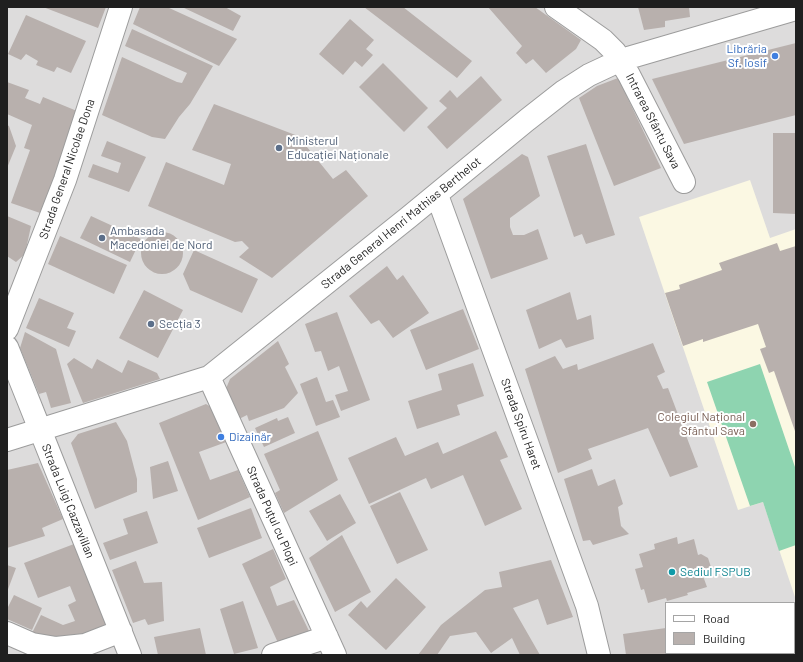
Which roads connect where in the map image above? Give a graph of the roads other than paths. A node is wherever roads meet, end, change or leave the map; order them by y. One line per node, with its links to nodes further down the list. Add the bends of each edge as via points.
1 (121, 7): 7 (street, Strada General Nicolae Dona, via 65,180)
2 (556, 7): 4 (street, Intrarea Sfântu Sava, via 603,40)
3 (796, 9): 4 (street, Strada General Henri Mathias Berthelot)
4 (620, 60): 5 (street, Intrarea Sfântu Sava); 6 (street, Strada General Henri Mathias Berthelot, via 564,91)
5 (684, 182)
6 (437, 195): 9 (street, Strada General Henri Mathias Berthelot); 18 (street, Strada Spiru Haret, via 587,606)
7 (7, 329)
8 (7, 347): 10 (street, Strada Luigi Cazzavillan)
9 (209, 377): 11 (street, Strada General Henri Mathias Berthelot); 15 (street, Strada Puțul cu Plopi)
10 (15, 392): 11 (street, Strada Luigi Cazzavillan)
11 (39, 430): 12 (street, Strada General Henri Mathias Berthelot); 13 (street, Strada Luigi Cazzavillan)
12 (7, 440)
13 (121, 631): 14 (street, via 85,645 56,648 32,644); 16 (street, Strada Luigi Cazzavillan)
14 (7, 633)
15 (331, 646): 17 (street)
16 (130, 655)
17 (273, 655)
18 (599, 655)

